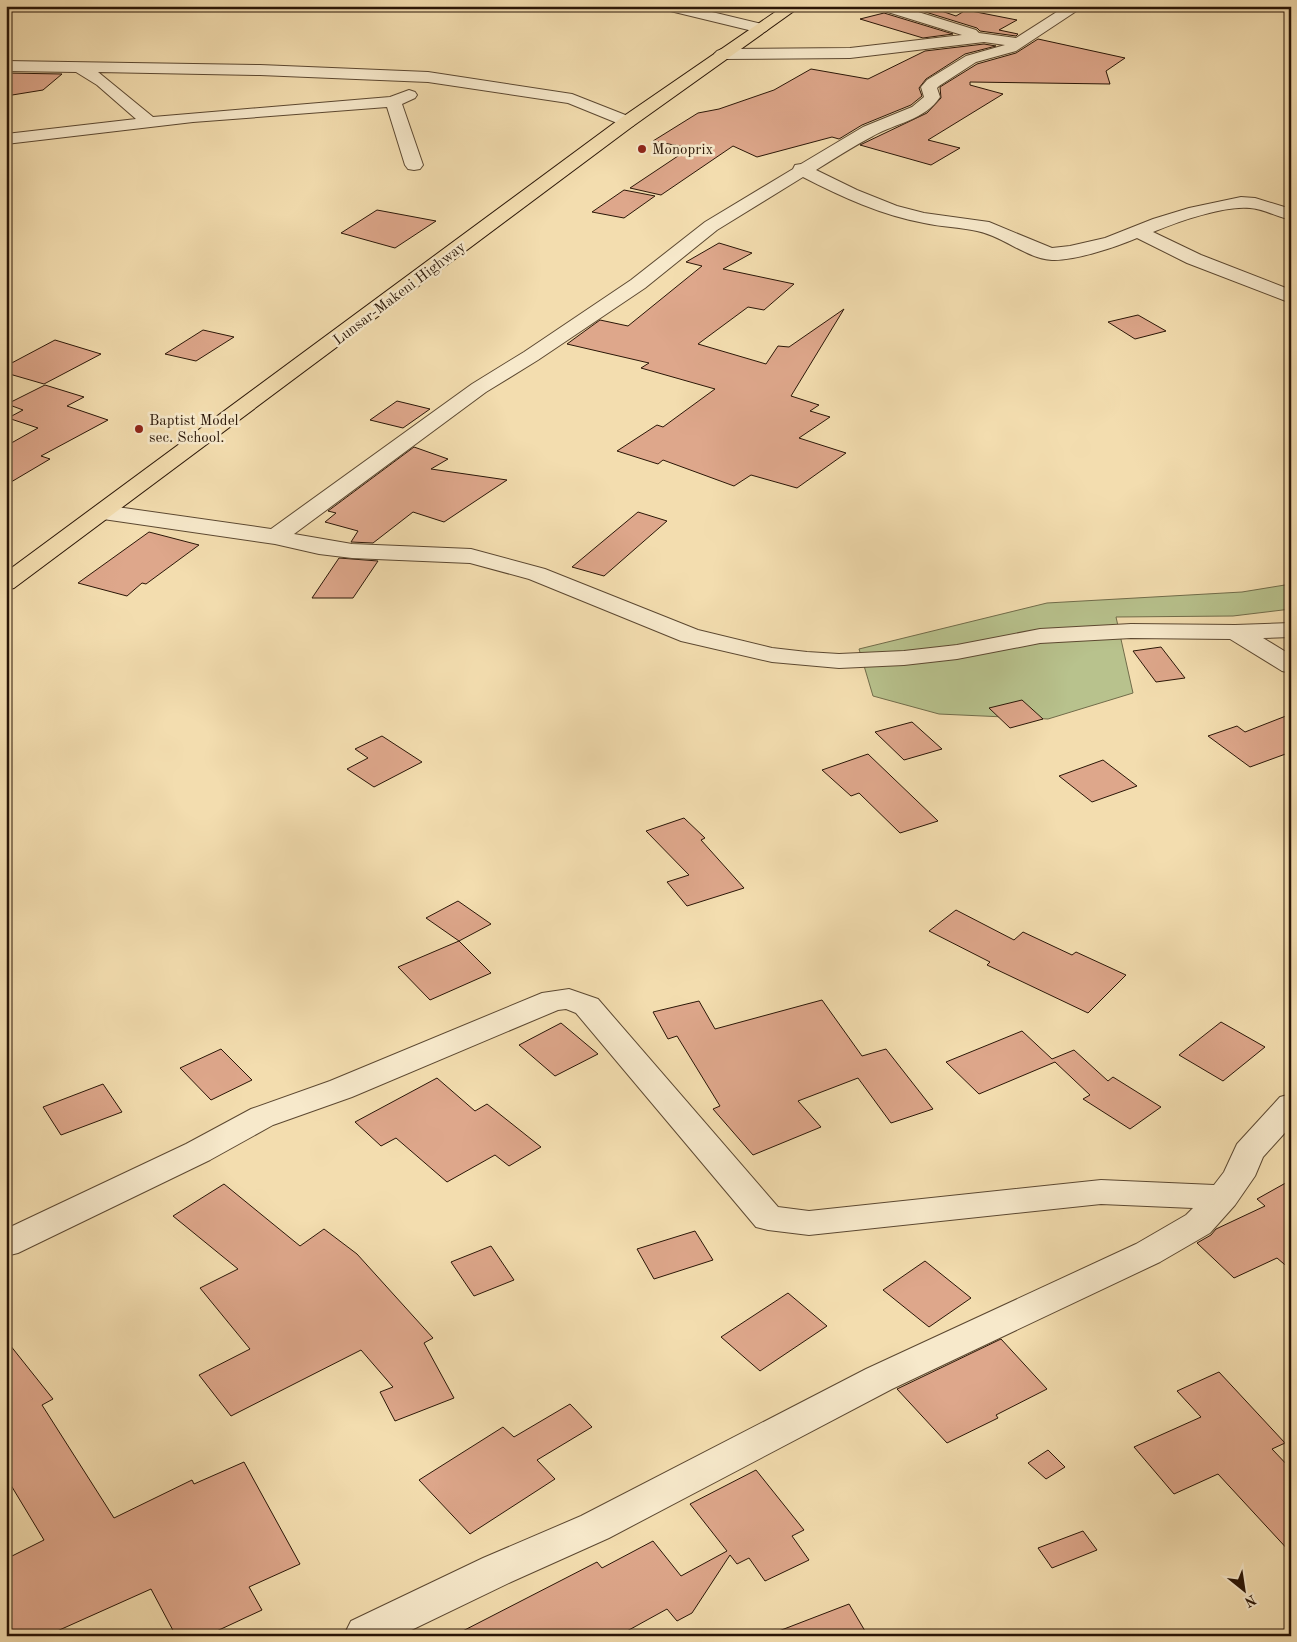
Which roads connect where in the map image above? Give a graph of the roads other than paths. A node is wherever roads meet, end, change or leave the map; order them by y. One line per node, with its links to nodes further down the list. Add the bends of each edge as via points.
1 (667, 6): 5 (street)
2 (794, 6): 5 (main road, Lunsar-Makeni Highway)
3 (883, 6): 6 (street)
4 (1077, 6): 7 (street)
5 (761, 28): 8 (main road, Lunsar-Makeni Highway)
6 (984, 37): 7 (street); 8 (street, via 850,53)
7 (1020, 43): 17 (street, via 1001,52 971,59 933,83 929,87 932,96 918,110 875,128)
8 (722, 54): 14 (main road, Lunsar-Makeni Highway)
9 (6, 66): 10 (street)
10 (82, 68): 11 (street, via 252,70); 13 (street)
11 (428, 78): 12 (street, via 412,94); 14 (street, via 572,99)
12 (393, 102): 13 (street); 16 (street)
13 (148, 121): 15 (street)
14 (627, 122): 21 (main road, Lunsar-Makeni Highway)
15 (6, 139)
16 (414, 165)
17 (801, 170): 19 (street, via 891,210 983,226 1052,254 1111,242); 22 (street, via 711,226 638,284 479,388)
18 (1291, 214): 19 (street, via 1242,202 1195,212)
19 (1139, 232): 20 (street, via 1194,259)
20 (1291, 297)
21 (103, 512): 22 (street); 23 (main road, Lunsar-Makeni Highway)
22 (275, 537): 25 (street, via 352,551 471,556 537,574 690,636 772,655 807,659 839,661 913,657 1040,636 1131,631)
23 (6, 583)
24 (1291, 630): 25 (street)
25 (1235, 632): 26 (street)
26 (1291, 666)
27 (1285, 1121): 28 (street, via 1249,1152)
28 (1223, 1197): 29 (street, via 1101,1192 809,1223 768,1218 587,1006 568,999 553,1000 341,1089 262,1117 198,1152); 30 (street, via 1198,1224 1148,1253 879,1379 595,1527)
29 (6, 1244)
30 (365, 1633)

